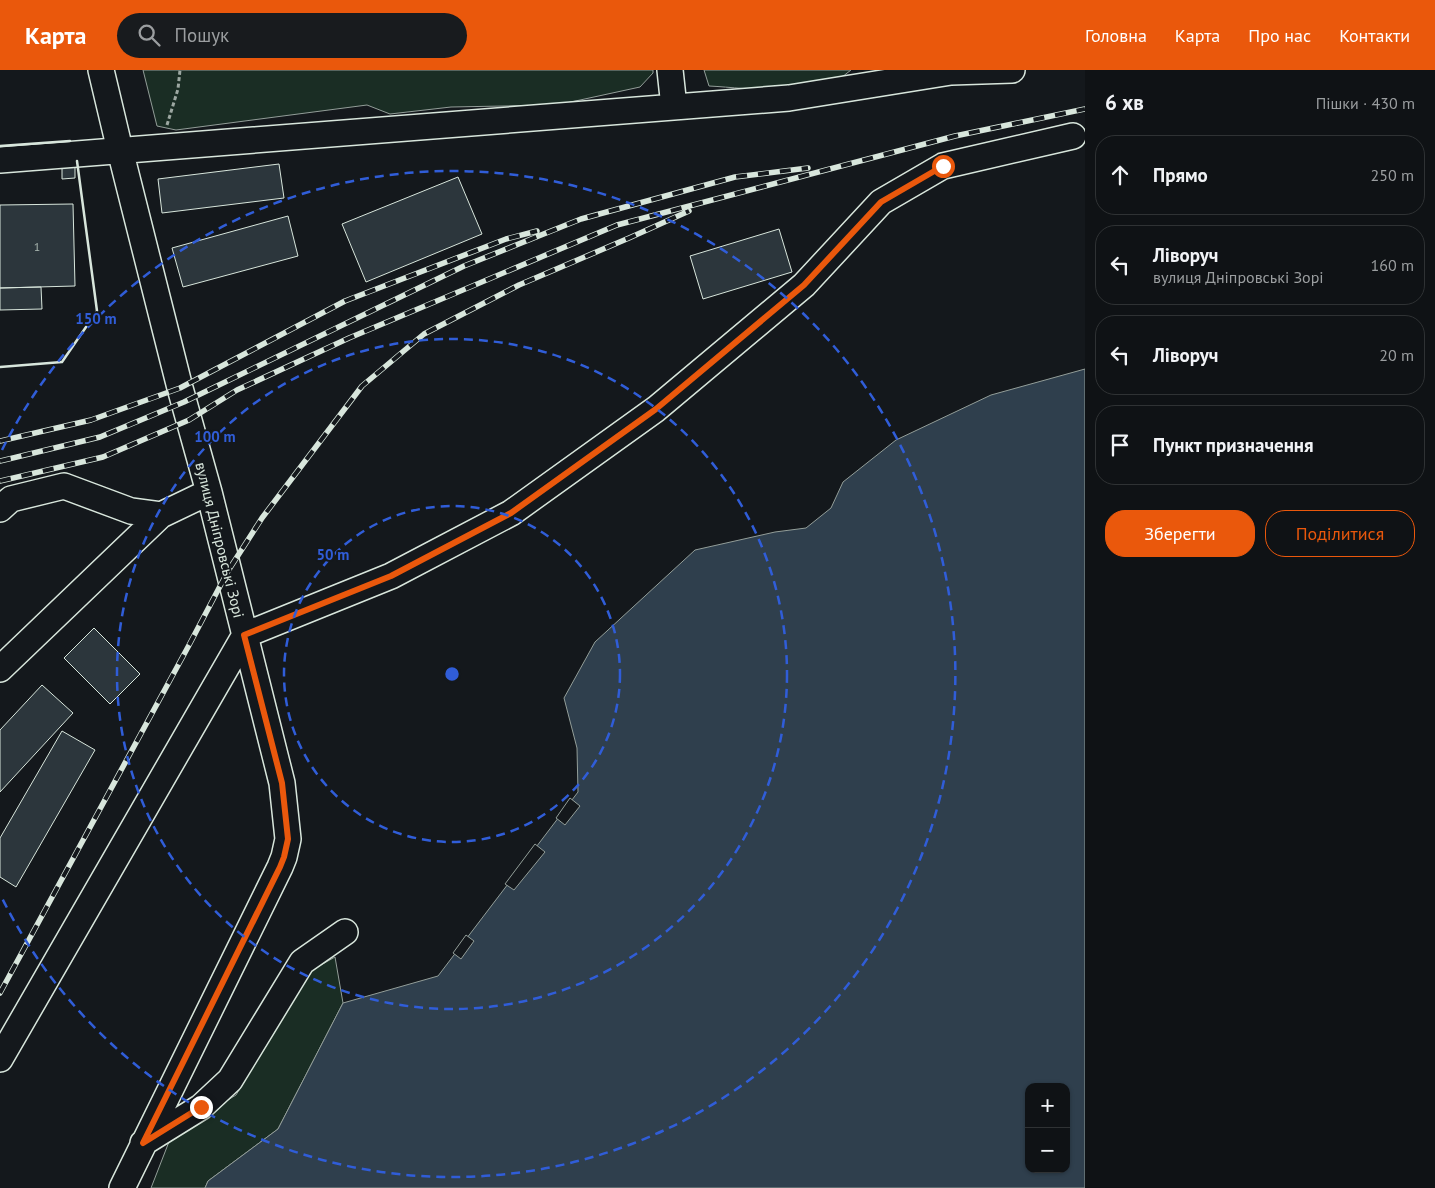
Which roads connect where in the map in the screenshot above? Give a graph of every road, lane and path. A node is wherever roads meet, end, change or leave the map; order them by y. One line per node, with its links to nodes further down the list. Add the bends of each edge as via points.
1 (101, 70): 8 (street, вулиця Дніпровські Зорі)
2 (180, 70): 7 (path, via 178,88)
3 (670, 70): 5 (street)
4 (1012, 70): 5 (street, via 952,72 789,98)
5 (674, 107): 7 (street)
6 (1073, 136): 13 (street, via 943,166 881,202 804,285 656,409 511,513 391,576)
7 (160, 147): 8 (street)
8 (120, 150): 9 (street); 10 (street, вулиця Дніпровські Зорі)
9 (0, 160)
10 (209, 492): 12 (street); 13 (street, вулиця Дніпровські Зорі)
11 (0, 509): 12 (street, via 11,499 64,486 131,510)
12 (161, 515): 14 (street)
13 (244, 635): 16 (street); 17 (street, вулиця Дніпровські Зорі, via 282,783 288,839 280,867)
14 (0, 669)
15 (345, 932): 17 (street, via 302,962 230,1080 201,1107)
16 (0, 1059)
17 (143, 1143): 18 (street, вулиця Дніпровські Зорі)
18 (122, 1188)

